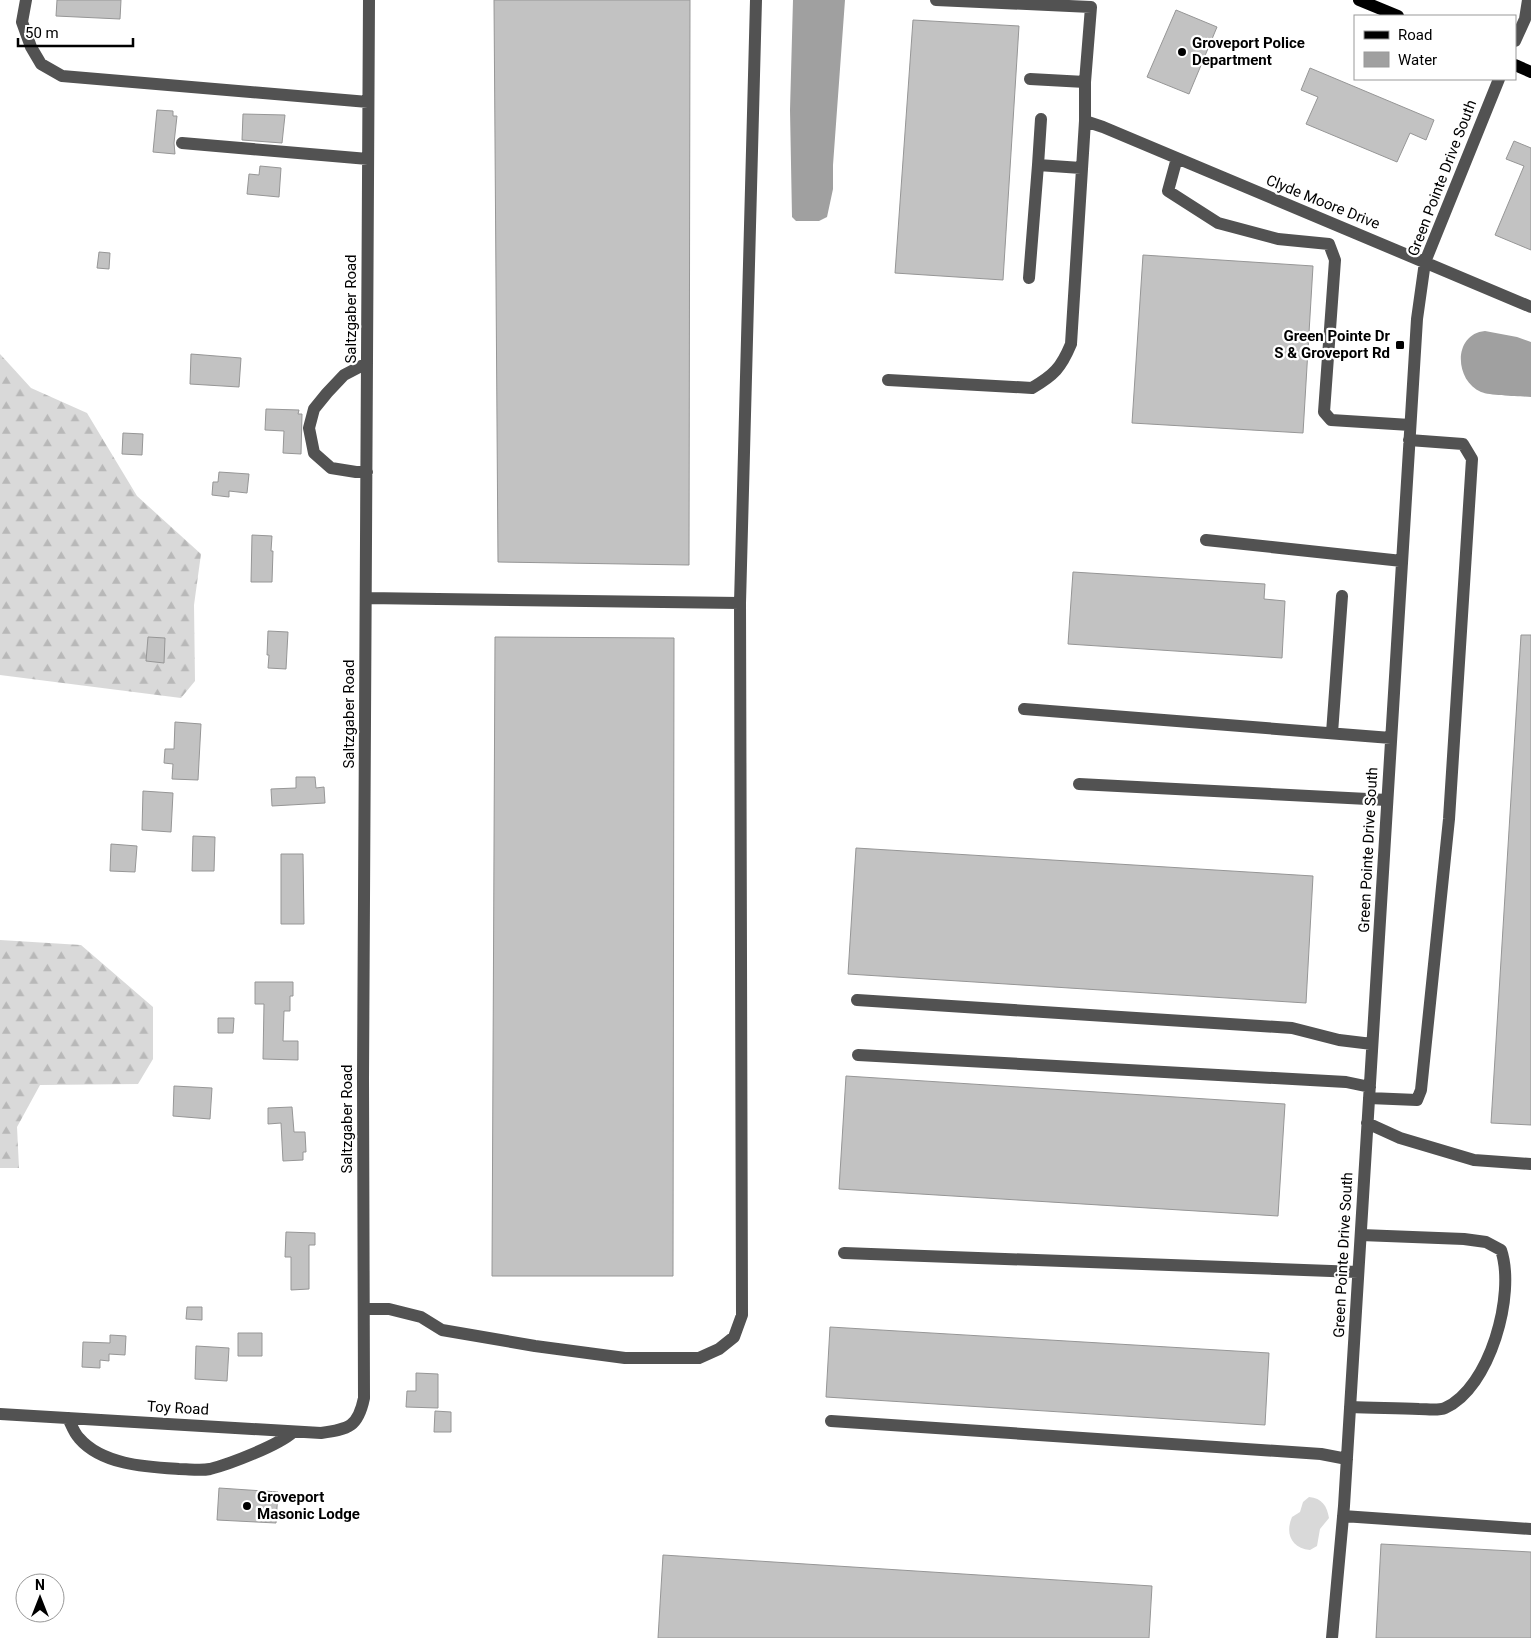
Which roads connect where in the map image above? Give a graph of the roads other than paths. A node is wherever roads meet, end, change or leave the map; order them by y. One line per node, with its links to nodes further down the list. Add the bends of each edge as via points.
1 (26, 0): 14 (street, via 22,22 31,47 41,64 62,76)
2 (369, 0): 14 (street, Saltzgaber Road)
3 (756, 0): 36 (street)
4 (936, 0): 13 (street, via 1091,7)
5 (1359, 0): 7 (main road)
6 (1528, 0): 8 (street)
7 (1396, 15)
8 (1516, 39)
9 (1516, 65): 10 (main road)
10 (1531, 72)
11 (1030, 79): 13 (street)
12 (1499, 80): 24 (street, Green Pointe Drive South)
13 (1085, 82): 16 (street)
14 (368, 102): 19 (street, Saltzgaber Road)
15 (1041, 119): 20 (street)
16 (1085, 121): 18 (street, Clyde Moore Drive); 21 (street)
17 (182, 143): 19 (street)
18 (1177, 158): 22 (street, Clyde Moore Drive); 23 (street, via 1168,191 1218,223 1278,239)
19 (368, 159): 27 (street, Saltzgaber Road)
20 (1038, 165): 21 (street); 25 (street)
21 (1082, 168): 28 (street, via 1071,344 1065,360 1052,376 1032,388)
22 (1336, 225): 23 (street); 24 (street, Clyde Moore Drive)
23 (1328, 244): 29 (street, via 1335,260 1324,412 1331,420)
24 (1426, 262): 26 (street, Clyde Moore Drive); 29 (street, Green Pointe Drive South, via 1417,319)
25 (1029, 278)
26 (1531, 307)
27 (367, 363): 31 (street, Saltzgaber Road); 31 (street, via 344,375 314,409 309,428 314,453 331,468)
28 (888, 380)
29 (1410, 425): 30 (street, Green Pointe Drive South)
30 (1409, 440): 33 (street, Green Pointe Drive South); 45 (street, via 1463,444 1472,459 1449,819 1420,1090 1417,1100)
31 (367, 472): 35 (street, Saltzgaber Road)
32 (1206, 540): 33 (street)
33 (1402, 561): 39 (street, Green Pointe Drive South)
34 (1342, 596): 38 (street)
35 (366, 598): 36 (street); 51 (street, Saltzgaber Road)
36 (740, 603): 51 (street, via 742,1315 734,1337 700,1358 625,1358 442,1330 421,1317 389,1309)
37 (1024, 709): 38 (street)
38 (1332, 734): 39 (street)
39 (1391, 738): 41 (street, Green Pointe Drive South)
40 (1079, 784): 41 (street)
41 (1387, 800): 43 (street, Green Pointe Drive South)
42 (857, 1000): 43 (street, via 1292,1028 1339,1040)
43 (1372, 1044): 45 (street, Green Pointe Drive South)
44 (858, 1054): 45 (street, via 1346,1082)
45 (1369, 1092): 46 (street, Green Pointe Drive South)
46 (1368, 1123): 47 (street, via 1400,1138 1474,1160); 48 (street, Green Pointe Drive South)
47 (1531, 1164)
48 (1361, 1235): 50 (street, Green Pointe Drive South); 52 (street, via 1486,1242 1501,1250 1505,1262 1505,1302 1496,1338 1482,1370 1462,1398 1443,1409)
49 (844, 1253): 50 (street)
50 (1358, 1272): 52 (street, Green Pointe Drive South)
51 (364, 1309): 56 (street, Saltzgaber Road, via 364,1398 361,1412)
52 (1350, 1407): 58 (street, Green Pointe Drive South)
53 (0, 1414): 54 (street, Toy Road)
54 (68, 1418): 57 (street, Toy Road); 57 (street, via 79,1439 90,1447 109,1458 142,1467 208,1469 263,1449)
55 (831, 1421): 58 (street, via 1321,1454)
56 (353, 1425): 57 (street, Toy Road, via 321,1433)
57 (293, 1432)
58 (1347, 1460): 59 (street, Green Pointe Drive South)
59 (1343, 1516): 60 (street); 61 (street, Green Pointe Drive South)
60 (1531, 1529)
61 (1332, 1638)

